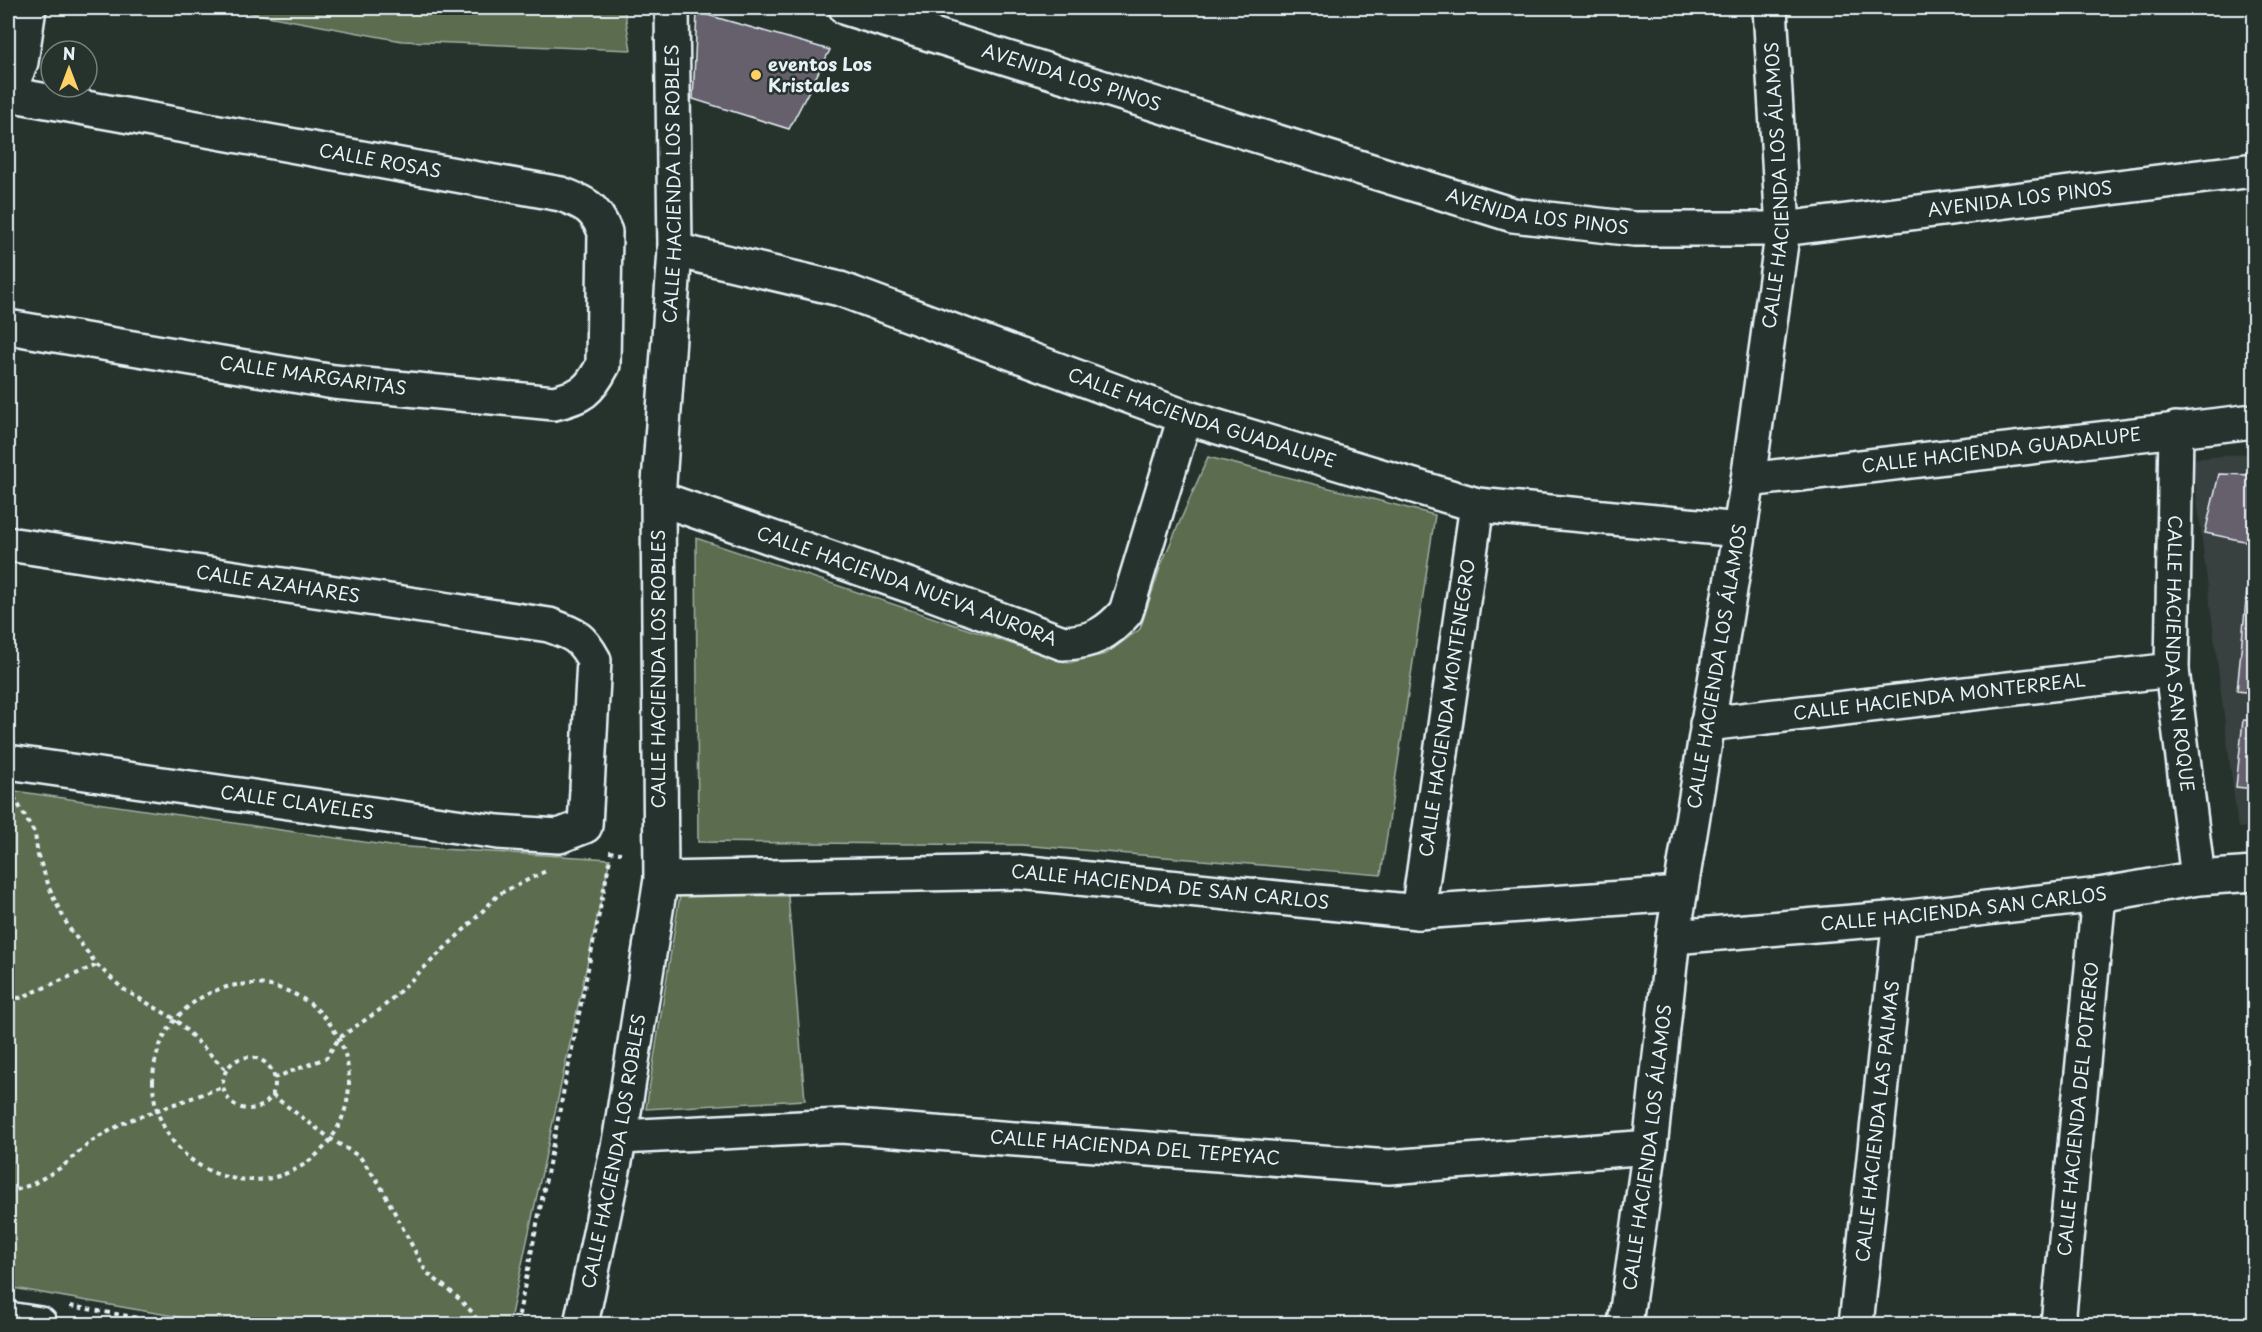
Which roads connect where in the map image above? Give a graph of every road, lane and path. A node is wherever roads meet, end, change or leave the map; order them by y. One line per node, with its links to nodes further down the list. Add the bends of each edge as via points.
1 (29, 8): 5 (street, via 21,62)
2 (672, 8): 8 (street, CALLE HACIENDA LOS ROBLES)
3 (846, 8): 7 (street, AVENIDA LOS PINOS, via 1513,215 1634,229)
4 (1770, 8): 7 (street, CALLE HACIENDA LOS ÁLAMOS)
5 (8, 93): 10 (street, CALLE ROSAS, via 561,194 585,203 598,216 605,232)
6 (2254, 170): 7 (street, AVENIDA LOS PINOS)
7 (1784, 229): 14 (street, CALLE HACIENDA LOS ÁLAMOS)
8 (675, 250): 11 (street, CALLE HACIENDA GUADALUPE, via 840,289); 15 (street, CALLE HACIENDA LOS ROBLES)
9 (8, 327): 10 (street, CALLE MARGARITAS, via 334,382 554,403 576,397 594,384)
10 (603, 365)
11 (1185, 417): 15 (street, CALLE HACIENDA NUEVA AURORA, via 1126,612 1112,628 1095,638 1076,642 1063,643); 16 (street, CALLE HACIENDA GUADALUPE)
12 (2254, 421): 13 (street, CALLE HACIENDA GUADALUPE)
13 (2176, 429): 14 (street, CALLE HACIENDA GUADALUPE); 19 (street, CALLE HACIENDA SAN ROQUE)
14 (1748, 480): 17 (street, CALLE HACIENDA LOS ÁLAMOS)
15 (658, 498): 28 (street, CALLE HACIENDA LOS ROBLES)
16 (1477, 505): 17 (street, CALLE HACIENDA GUADALUPE); 31 (street, CALLE HACIENDA MONTENEGRO)
17 (1740, 530): 20 (street, CALLE HACIENDA LOS ÁLAMOS)
18 (8, 544): 23 (street, CALLE AZAHARES, via 549,625 571,632 585,643 594,660)
19 (2172, 670): 20 (street, CALLE HACIENDA MONTERREAL); 27 (street, CALLE HACIENDA SAN ROQUE)
20 (1707, 724): 29 (street, CALLE HACIENDA LOS ÁLAMOS)
21 (8, 762): 23 (street, CALLE CLAVELES, via 498,832 559,836)
22 (12, 794): 34 (path, via 35,834 52,897)
23 (585, 826)
24 (610, 859): 53 (path)
25 (552, 869): 39 (path, via 499,894 381,1009)
26 (2254, 874): 27 (street, CALLE HACIENDA SAN CARLOS)
27 (2198, 878): 30 (street, CALLE HACIENDA SAN CARLOS)
28 (661, 879): 31 (street, CALLE HACIENDA DE SAN CARLOS, via 1019,872); 45 (street, CALLE HACIENDA LOS ROBLES)
29 (1680, 894): 31 (street, CALLE HACIENDA DE SAN CARLOS); 33 (street, CALLE HACIENDA LOS ÁLAMOS)
30 (2099, 895): 32 (street, CALLE HACIENDA SAN CARLOS); 57 (street, CALLE HACIENDA DEL POTRERO)
31 (1418, 912)
32 (1899, 918): 33 (street, CALLE HACIENDA SAN CARLOS); 56 (street, CALLE HACIENDA LAS PALMAS)
33 (1673, 937): 47 (street, CALLE HACIENDA LOS ÁLAMOS)
34 (97, 965): 35 (path, via 20,998); 37 (path, via 123,988)
35 (8, 997)
36 (8, 1008): 38 (path)
37 (175, 1019): 39 (path, via 197,1000 223,987 252,983 279,987 303,999 324,1016); 40 (path); 44 (path, via 159,1044 153,1073)
38 (8, 1036)
39 (339, 1038): 41 (path, via 326,1058); 46 (path, via 348,1063 350,1089 344,1116)
40 (226, 1070): 41 (path, via 240,1059 257,1059 271,1069); 42 (path)
41 (274, 1078): 43 (path)
42 (223, 1087): 43 (path, via 230,1101 244,1108 261,1106); 44 (path)
43 (272, 1095): 46 (path)
44 (157, 1110): 46 (path, via 164,1129 182,1152 206,1170 234,1178 263,1180 290,1173 313,1159); 48 (path, via 127,1121 90,1142 62,1167)
45 (620, 1137): 47 (street, CALLE HACIENDA DEL TEPEYAC, via 841,1126 1389,1167); 54 (street, CALLE HACIENDA LOS ROBLES)
46 (331, 1139): 52 (path, via 360,1157 379,1183 426,1272 474,1314)
47 (1650, 1147): 55 (street, CALLE HACIENDA LOS ÁLAMOS)
48 (8, 1194)
49 (51, 1314): 50 (street); 51 (path)
50 (8, 1318)
51 (173, 1324)
52 (478, 1324)
53 (517, 1324)
54 (581, 1324)
55 (1625, 1324)
56 (1856, 1324)
57 (2058, 1324)

